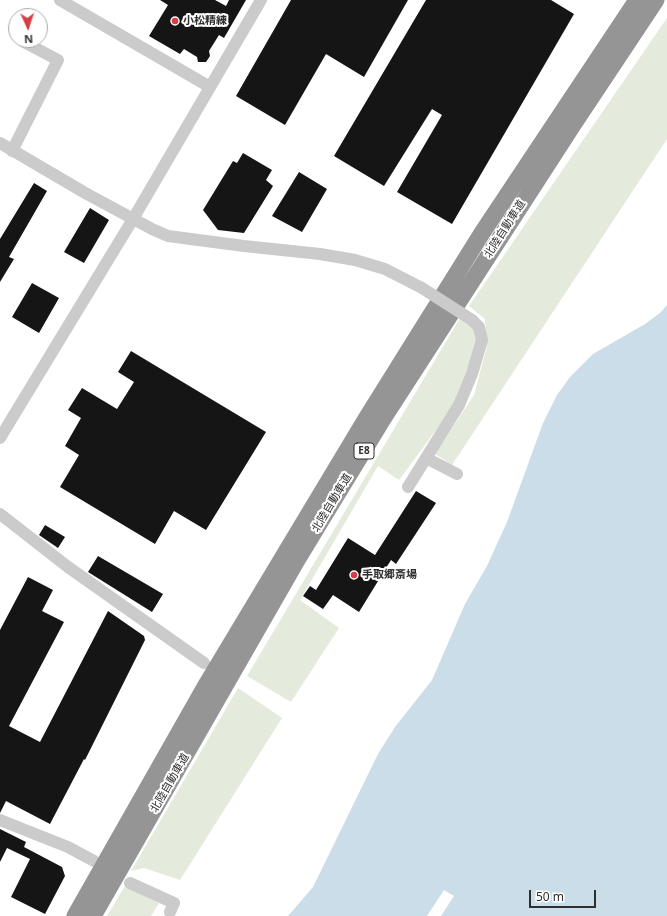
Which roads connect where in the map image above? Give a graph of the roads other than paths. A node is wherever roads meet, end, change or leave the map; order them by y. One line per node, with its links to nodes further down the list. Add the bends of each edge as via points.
1 (60, 0): 6 (street)
2 (260, 0): 6 (street)
3 (637, 0): 20 (highway, 北陸自動車道 / E8, via 486,226 362,425 209,680)
4 (656, 0): 21 (highway, 北陸自動車道 / E8, via 381,422 297,560)
5 (35, 48): 8 (street, via 58,60)
6 (210, 87): 9 (street)
7 (0, 143): 8 (street)
8 (12, 151): 9 (street)
9 (133, 219): 10 (street); 11 (street, bridge, via 168,236 355,260 385,269 422,288 472,320 479,327 482,340 480,353 459,405)
10 (0, 438)
11 (426, 458): 12 (street); 13 (street)
12 (457, 474)
13 (408, 487)
14 (0, 514): 15 (street, via 68,567)
15 (204, 663)
16 (0, 820): 17 (street, via 68,847)
17 (94, 861)
18 (130, 883): 19 (street, via 174,903)
19 (170, 912)
20 (75, 916)
21 (93, 916)

